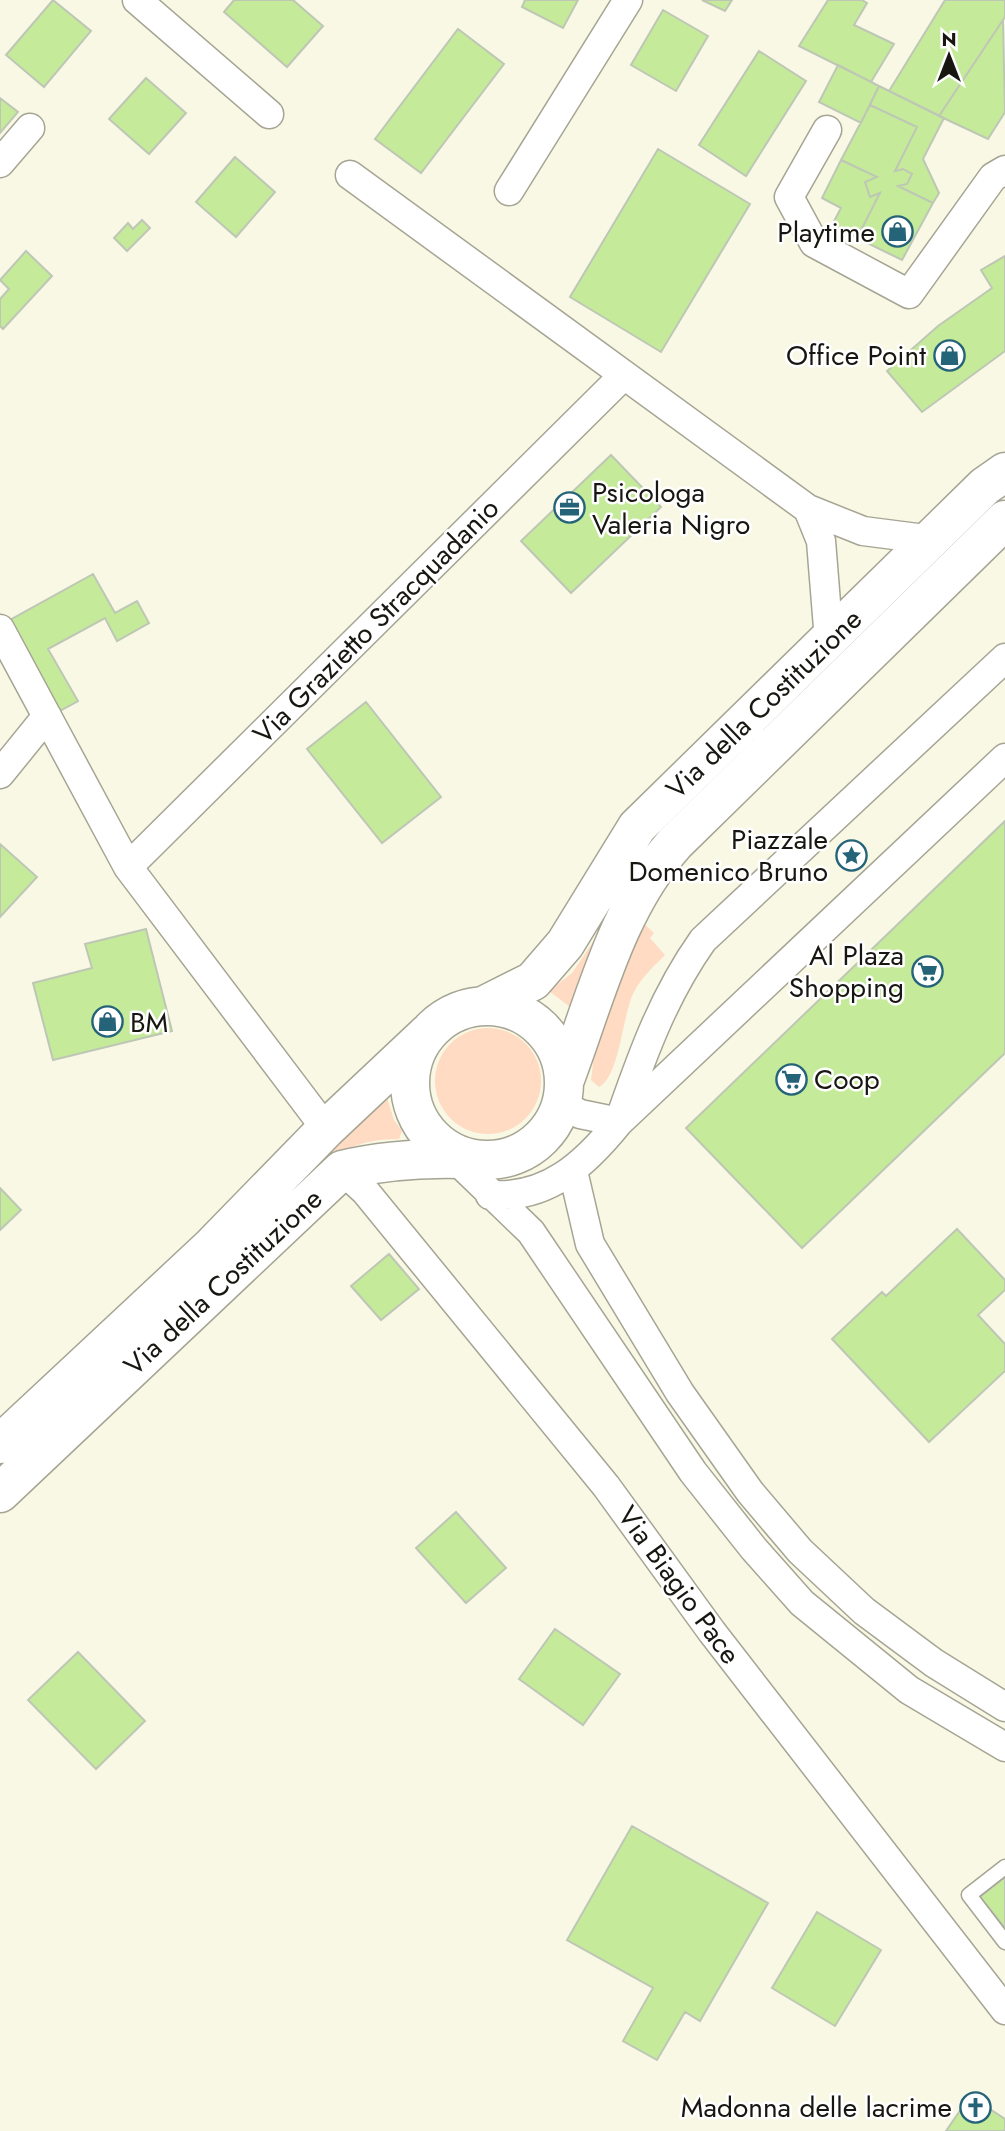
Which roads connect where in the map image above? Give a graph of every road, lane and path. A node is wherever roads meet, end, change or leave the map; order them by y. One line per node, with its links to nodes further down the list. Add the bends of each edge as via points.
1 (137, 0): 3 (street)
2 (628, 0): 9 (street)
3 (269, 114)
4 (30, 128): 6 (street)
5 (827, 130): 7 (street, via 789,197 814,243 909,294 993,177)
6 (0, 163)
7 (1005, 170)
8 (350, 175): 10 (street)
9 (509, 191)
10 (624, 375): 12 (street); 21 (street, Via Grazietto Stracquadanio)
11 (1005, 472): 14 (main road, Via della Costituzione, via 985,486)
12 (808, 509): 14 (street, via 863,531); 16 (street, via 821,541)
13 (1005, 520): 24 (main road, Via della Costituzione, via 651,870 629,907)
14 (933, 540): 16 (main road, Via della Costituzione)
15 (0, 629): 18 (street)
16 (829, 640): 22 (main road, Via della Costituzione, via 637,827 565,944 533,981)
17 (1005, 658): 25 (street, via 703,940 652,1028)
18 (47, 716): 20 (street); 21 (street)
19 (1005, 758): 25 (street)
20 (0, 774)
21 (128, 867): 26 (street)
22 (483, 1006): 23 (main road, via 444,1019); 24 (main road, via 523,1015 540,1027 561,1062)
23 (428, 1033): 26 (main road, Via della Costituzione); 27 (main road, via 410,1071 416,1113 427,1131)
24 (569, 1100): 25 (street); 27 (main road, via 533,1144 505,1158); 28 (street)
25 (619, 1122): 28 (street)
26 (326, 1129): 30 (main road, Via della Costituzione, via 210,1248)
27 (468, 1165): 28 (street, via 530,1193); 29 (main road, Via della Costituzione, via 376,1162); 33 (street, via 531,1232 693,1472 803,1603 909,1690)
28 (579, 1165): 32 (street, via 590,1244 680,1393 750,1492 800,1551 864,1611 934,1663)
29 (342, 1170): 31 (main road, Via della Costituzione); 36 (street, Via Biagio Pace, via 365,1191 606,1486 712,1632)
30 (0, 1444)
31 (0, 1493)
32 (1005, 1707)
33 (1005, 1747)
34 (1005, 1867): 35 (lane, via 969,1895)
35 (1005, 1942)
36 (1005, 2010)

